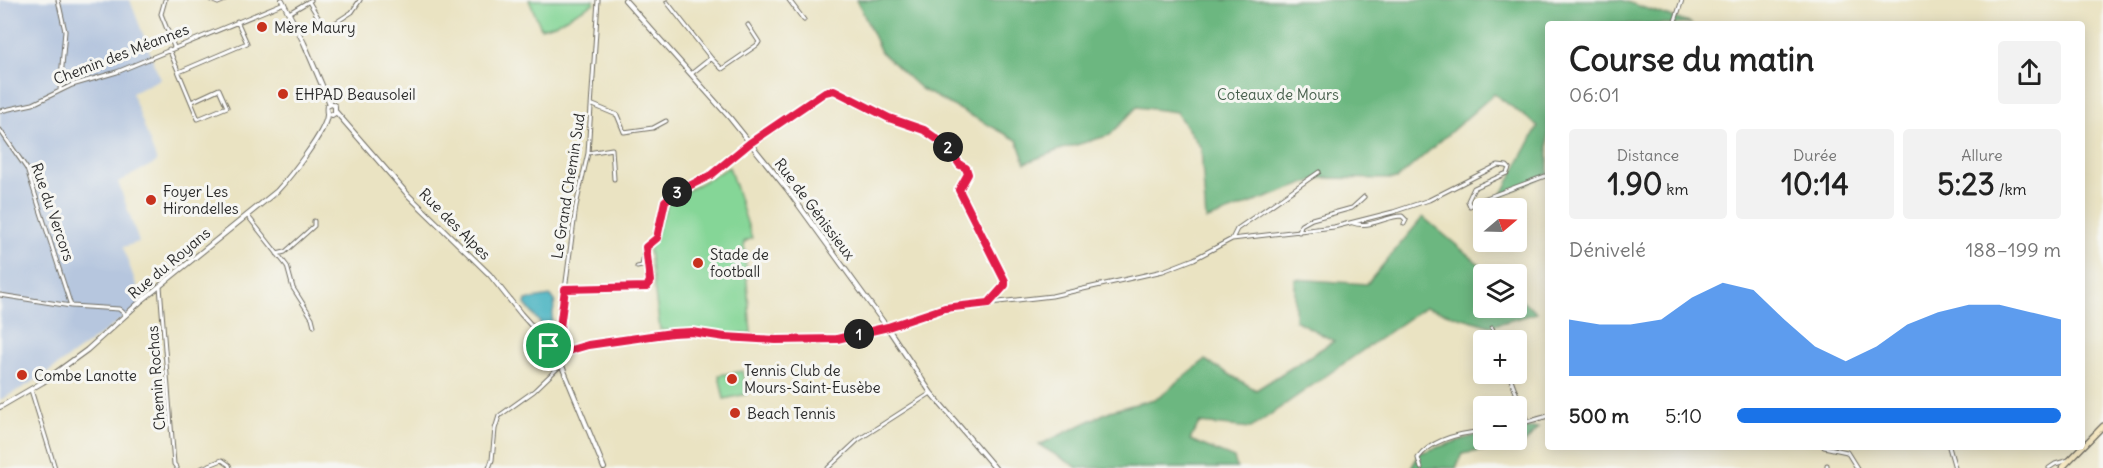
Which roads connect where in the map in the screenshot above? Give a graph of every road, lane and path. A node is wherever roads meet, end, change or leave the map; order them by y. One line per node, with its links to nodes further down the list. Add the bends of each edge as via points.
1 (58, 0): 23 (street, via 65,31)
2 (165, 0): 18 (street, via 161,14)
3 (211, 0): 4 (street)
4 (225, 0)
5 (360, 0): 10 (street, via 352,12 329,27 320,22)
6 (625, 0): 22 (street, Rue de Génissieux)
7 (789, 0): 14 (street)
8 (1682, 0): 16 (street)
9 (283, 1): 13 (street); 15 (street, Chemin des Méannes)
10 (310, 1): 13 (street)
11 (599, 1): 26 (street, Le Grand Chemin Sud)
12 (667, 2): 20 (street)
13 (289, 13): 25 (street)
14 (804, 20)
15 (237, 21): 18 (street, Chemin des Méannes); 21 (street, via 247,43)
16 (1675, 21)
17 (748, 25): 20 (street, via 758,38 757,45 722,69)
18 (174, 47): 19 (street, Chemin des Méannes)
19 (169, 49): 21 (street); 23 (street, Chemin des Méannes, via 117,72)
20 (711, 58): 22 (street)
21 (179, 72): 24 (street)
22 (691, 74): 32 (street, Rue de Génissieux)
23 (60, 90): 27 (street, Chemin des Méannes, via 33,104)
24 (191, 102): 24 (street, via 198,119 227,107 219,89)
25 (330, 104): 28 (street); 29 (street)
26 (592, 105): 30 (street, via 617,115 624,132 653,128); 33 (street, Le Grand Chemin Sud)
27 (0, 111)
28 (336, 112): 29 (street); 55 (street, Rue des Alpes, via 409,196 490,275)
29 (327, 113): 38 (street, Rue du Royans, via 294,172)
30 (666, 121)
31 (0, 130): 51 (street, Rue du Vercors, via 27,169)
32 (750, 143): 44 (street, via 711,175 665,201 657,238); 50 (street, via 825,92 834,90 930,134 947,146 968,171 959,190 1005,281); 54 (street, Rue de Génissieux)
33 (588, 153): 36 (street, via 612,149); 48 (street, Le Grand Chemin Sud)
34 (1319, 172): 43 (street, via 1237,229)
35 (1545, 176): 40 (street, via 1470,207 1468,201 1474,188 1508,173 1507,166 1498,165 1429,200)
36 (614, 179)
37 (1364, 197): 42 (street, via 1352,208 1312,219 1301,225)
38 (247, 215): 45 (street); 47 (street, Rue du Royans)
39 (314, 221): 45 (street, via 314,226 285,252)
40 (1352, 223): 41 (street, via 1362,226 1402,216); 42 (street)
41 (1404, 224)
42 (1299, 232): 43 (street)
43 (1232, 239): 50 (street, via 1155,273 1052,296)
44 (646, 247): 46 (street, via 642,266); 48 (street, via 650,281 647,287)
45 (277, 254): 53 (street, via 287,266 293,288)
46 (638, 267)
47 (160, 286): 52 (street, Rue du Royans); 72 (street, Chemin Rochas)
48 (565, 289): 55 (street, Le Grand Chemin Sud, via 559,335)
49 (0, 295): 51 (street)
50 (989, 303): 54 (street, via 945,308)
51 (71, 306): 52 (street, via 118,309)
52 (126, 315): 58 (street, Rue du Royans, via 87,350)
53 (314, 326)
54 (888, 327): 56 (street, via 849,337 816,339 672,333 588,345); 59 (street, Rue de Génissieux)
55 (551, 348): 56 (street, Rue des Alpes)
56 (557, 354): 57 (street)
57 (561, 366): 75 (street, via 499,416); 76 (street)
58 (31, 390): 60 (street, Rue du Royans); 71 (street)
59 (931, 393): 77 (street, via 858,440); 78 (street, Rue de Génissieux)
60 (0, 407)
61 (1545, 418): 62 (street)
62 (1527, 422)
63 (2103, 426): 65 (main road)
64 (1473, 433): 79 (street, via 1452,436 1422,453 1418,458)
65 (2085, 445)
66 (1838, 450): 69 (street)
67 (1950, 450): 81 (street)
68 (2080, 450): 70 (main road)
69 (1847, 452): 80 (street)
70 (2071, 460): 82 (street); 83 (main road)
71 (55, 468)
72 (177, 468)
73 (202, 468): 74 (street, via 222,460)
74 (230, 468)
75 (489, 468)
76 (604, 468)
77 (828, 468)
78 (994, 468)
79 (1421, 468)
80 (1857, 468)
81 (1955, 468)
82 (2049, 468)
83 (2062, 468)

